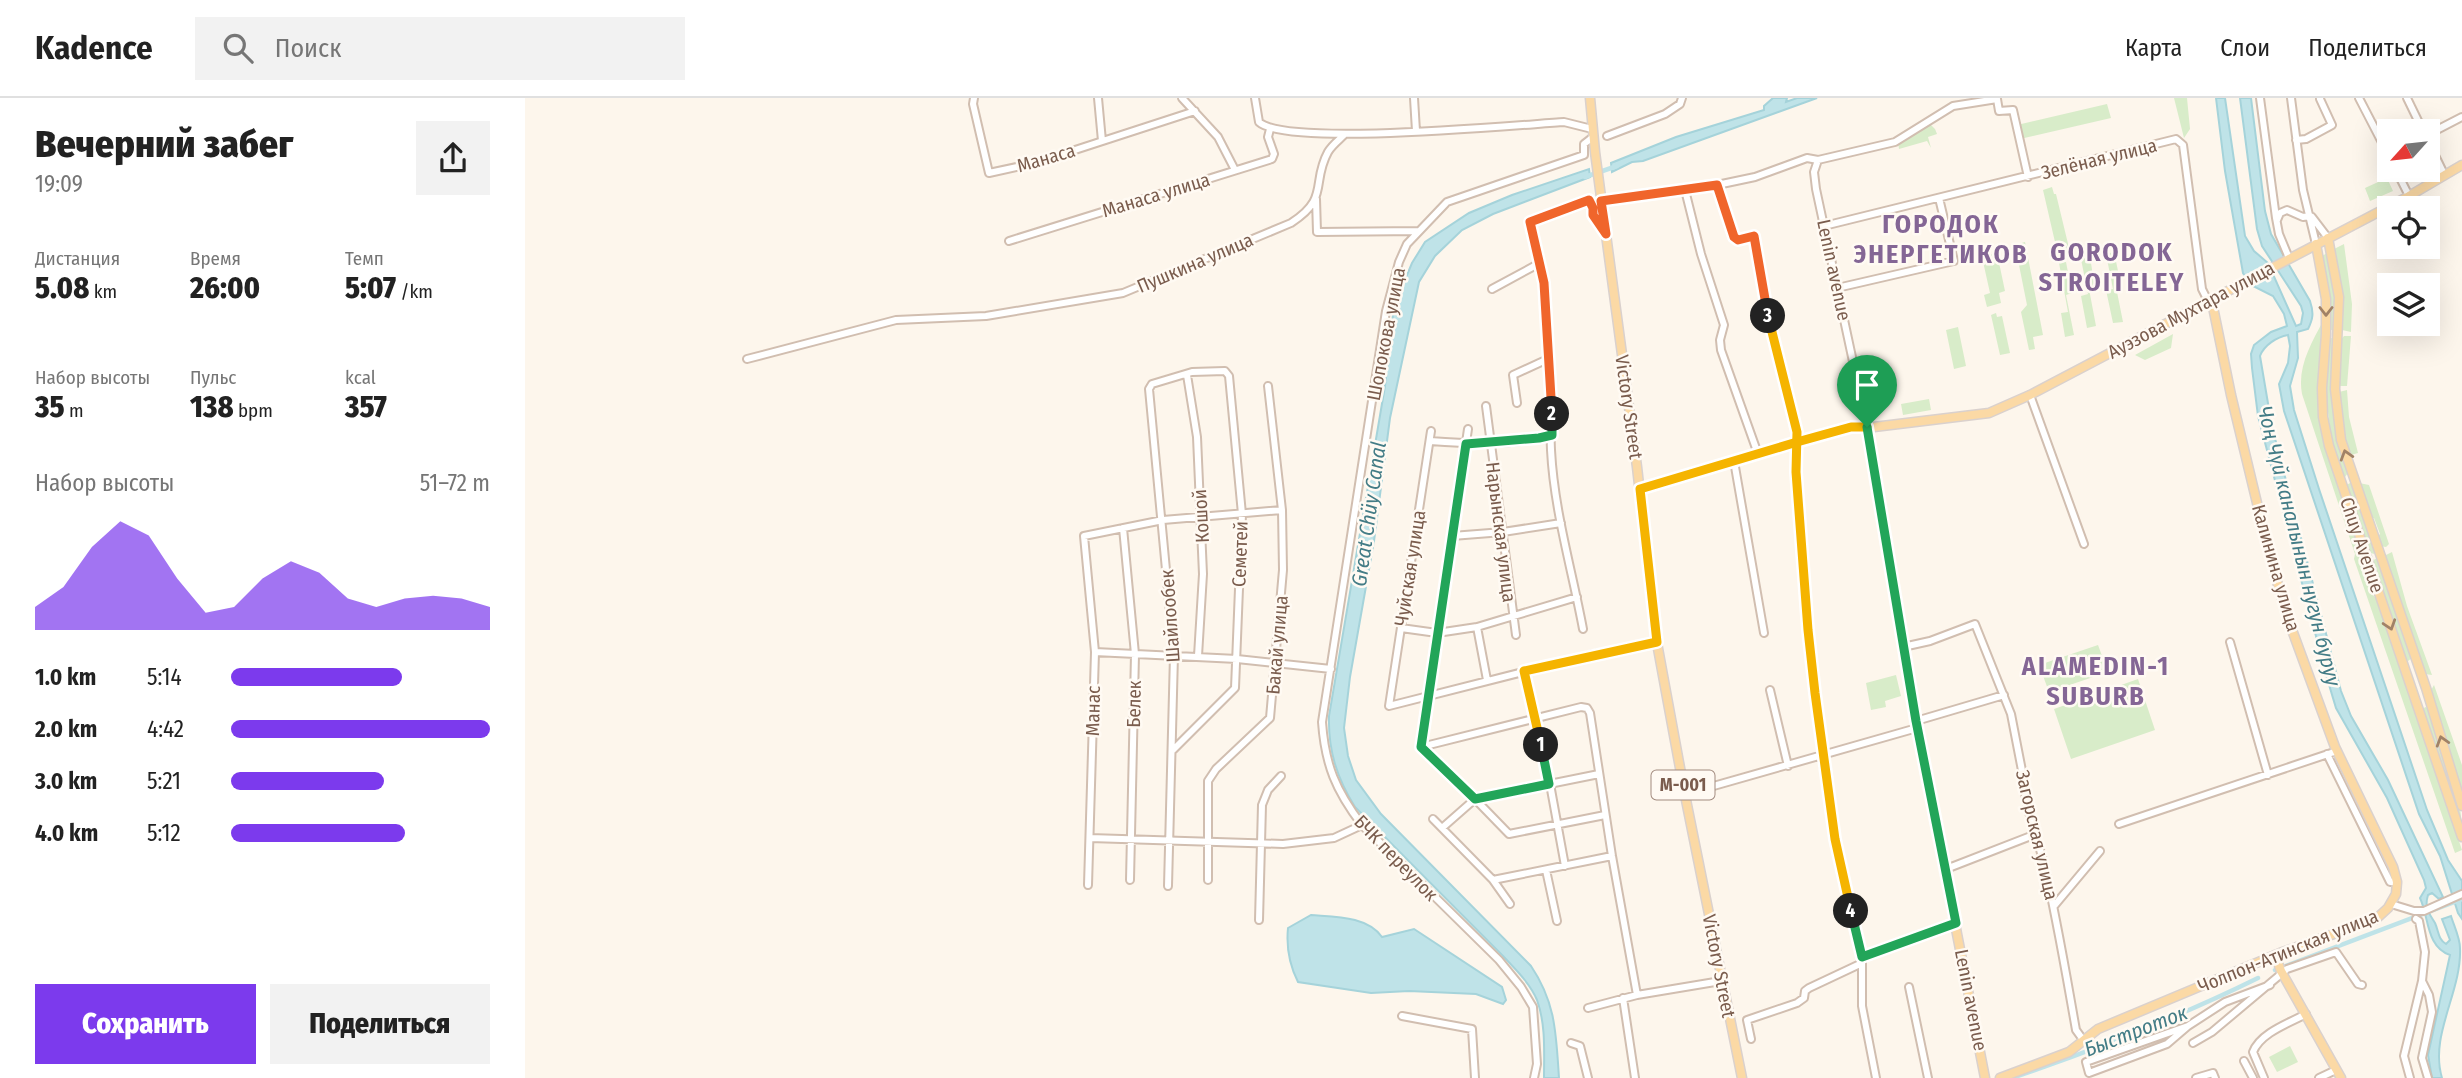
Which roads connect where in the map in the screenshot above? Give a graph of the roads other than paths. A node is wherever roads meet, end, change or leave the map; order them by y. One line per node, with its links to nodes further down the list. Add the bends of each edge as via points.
1 (974, 98): 24 (street, Манаса, via 989,173)
2 (1098, 98): 24 (street, Манаса)
3 (1182, 98): 13 (street)
4 (1255, 98): 16 (street)
5 (1414, 98): 18 (street)
6 (1590, 98): 20 (main road, М-001)
7 (1682, 98): 22 (street, via 1665,114)
8 (2260, 98): 39 (street)
9 (2291, 98): 23 (street)
10 (2359, 98): 19 (street)
11 (2407, 98): 15 (street)
12 (2320, 99): 23 (street, via 2332,125)
13 (1195, 111): 24 (street, Манаса); 28 (street, via 1218,137)
14 (2462, 117): 17 (street)
15 (2417, 119)
16 (1264, 126): 21 (street); 28 (street, Манаса улица, via 1272,159)
17 (2440, 130)
18 (1416, 131): 20 (street, via 1564,122); 21 (street)
19 (2377, 132)
20 (1593, 133): 37 (main road, Victory Street / М-001); 41 (street, Шопокова улица, via 1584,144 1584,155 1447,202)
21 (1344, 135): 36 (street, via 1329,150)
22 (1607, 135)
23 (2296, 140): 38 (street)
24 (1102, 141)
25 (1815, 160): 30 (street, via 1895,142 1953,106 1997,99 1999,111 2013,110); 32 (street, via 1807,158); 40 (street, Lenin avenue)
26 (2440, 165): 29 (street)
27 (2462, 165): 29 (main road, Ауэзова Мухтара улица)
28 (1234, 170): 44 (street, Манаса улица)
29 (2444, 174): 34 (main road, Ауэзова Мухтара улица)
30 (2028, 177): 35 (street, Зелёная улица); 50 (street, Зелёная улица, via 2181,141 2203,294)
31 (2402, 182): 34 (street)
32 (1717, 185): 33 (street); 65 (street, via 1734,237 1754,236)
33 (1685, 190): 37 (street); 68 (street, via 1724,325 1721,350)
34 (2409, 195): 43 (main road, Ауэзова Мухтара улица)
35 (1939, 198): 40 (street, Зелёная улица); 48 (street, via 1954,261)
36 (1316, 199): 41 (street, via 1317,233); 54 (street, Пушкина улица, via 1291,223 1123,293 986,316 896,320)
37 (1601, 201): 42 (main road, Victory Street / М-001)
38 (2310, 216): 39 (street, via 2287,210); 43 (street); 45 (street)
39 (2276, 222): 46 (street)
40 (1824, 226): 48 (street, Lenin avenue)
41 (1419, 231): 72 (street, Шопокова улица, via 1399,262 1386,311)
42 (1606, 234): 47 (street, via 1589,200 1530,222); 73 (main road, Victory Street / М-001)
43 (2328, 238): 45 (main road, Ауэзова Мухтара улица); 52 (main road, Chuy Avenue, via 2339,297)
44 (1009, 241)
45 (2316, 243): 46 (main road, Ауэзова Мухтара улица); 51 (main road, Chuy Avenue, one-way to 51)
46 (2289, 258): 50 (main road, Ауэзова Мухтара улица)
47 (1540, 263): 49 (street); 53 (street)
48 (1837, 288): 60 (street, Lenin avenue)
49 (1492, 289)
50 (2208, 300): 57 (main road, Ауэзова Мухтара улица); 116 (main road, Калинина улица, via 2270,557)
51 (2326, 334): 52 (main road); 71 (main road, Chuy Avenue, via 2322,402)
52 (2338, 335): 70 (main road, Chuy Avenue, one-way to 52, via 2336,413)
53 (1550, 358): 58 (street, via 1513,375); 63 (street)
54 (747, 359)
55 (1187, 375): 75 (street, Семетей, via 1228,373); 76 (street, Кошой, via 1197,438); 77 (street, Шайлообек, via 1152,384 1149,389)
56 (1268, 386): 74 (street, Бакай улица)
57 (2031, 395): 60 (main road, Ауэзова Мухтара улица, via 1989,413); 82 (street)
58 (1517, 403)
59 (1486, 406): 66 (street, Нарынская улица)
60 (1867, 427): 65 (main road, Ауэзова Мухтара улица); 95 (main road, Lenin avenue)
61 (1468, 429): 67 (street)
62 (1431, 431): 64 (street, Чуйская улица)
63 (1552, 435): 66 (street); 78 (street)
64 (1430, 441): 67 (street); 88 (street, Чуйская улица)
65 (1797, 442): 68 (main road, Ауэзова Мухтара улица); 118 (street, via 1807,617)
66 (1490, 443): 67 (street); 80 (street, Нарынская улица)
67 (1466, 444): 81 (street)
68 (1758, 454): 69 (main road, Ауэзова Мухтара улица)
69 (1734, 461): 73 (main road, Ауэзова Мухтара улица); 91 (street)
70 (2354, 480): 71 (main road); 83 (main road, Chuy Avenue)
71 (2340, 481): 84 (main road, Chuy Avenue)
72 (1359, 484): 103 (street, БЧК переулок)
73 (1640, 489): 93 (main road, Victory Street / М-001)
74 (1282, 510): 75 (street); 101 (street, Бакай улица, via 1283,570)
75 (1242, 514): 76 (street); 100 (street, Семетей)
76 (1201, 519): 77 (street); 99 (street, Кошой)
77 (1163, 520): 79 (street); 98 (street, Шайлообек)
78 (1561, 523): 80 (street); 85 (street)
79 (1123, 528): 96 (street, Манас, via 1084,536); 97 (street, Белек)
80 (1503, 532): 81 (street); 86 (street, Нарынская улица)
81 (1452, 536): 90 (street)
82 (2084, 544)
83 (2380, 555): 84 (main road); 102 (main road, Chuy Avenue)
84 (2368, 559): 104 (main road, Chuy Avenue, one-way to 104)
85 (1577, 597): 86 (street); 89 (street)
86 (1512, 617): 87 (street); 92 (street, Нарынская улица)
87 (1477, 627): 90 (street); 106 (street)
88 (1401, 628): 90 (street); 109 (street, Чуйская улица, via 1389,706)
89 (1583, 629)
90 (1437, 633): 109 (street)
91 (1765, 633)
92 (1516, 635)
93 (1657, 642): 105 (street); 161 (main road, Victory Street / М-001)
94 (2230, 642): 121 (street)
95 (1903, 647): 108 (street, Загорская улица, via 1975,624); 113 (main road, Lenin avenue)
96 (1094, 652): 97 (street); 135 (street, Манас)
97 (1135, 654): 98 (street); 136 (street, Белек)
98 (1174, 655): 99 (street); 115 (street, Шайлообек)
99 (1198, 656): 100 (street)
100 (1237, 659): 101 (street); 115 (street, Семетей, via 1235,688)
101 (1275, 662): 103 (street); 138 (street, Бакай улица, via 1271,718 1208,781)
102 (2418, 664): 104 (main road); 110 (main road, Chuy Avenue)
103 (1331, 669): 130 (street, БЧК переулок, via 1322,722 1324,747 1334,783)
104 (2405, 669): 111 (main road, Chuy Avenue)
105 (1524, 671): 106 (street); 112 (street)
106 (1487, 681): 109 (street)
107 (1770, 690): 119 (street)
108 (2004, 695): 113 (street); 133 (street, Загорская улица)
109 (1429, 696): 114 (street)
110 (2430, 702): 111 (main road); 126 (main road, Chuy Avenue, one-way to 110)
111 (2417, 706): 134 (main road, Chuy Avenue)
112 (1535, 717): 114 (street); 120 (street, via 1587,708); 123 (street)
113 (1917, 724): 118 (street); 143 (main road, Lenin avenue)
114 (1421, 747): 125 (street)
115 (1172, 751): 137 (street, Шайлообек)
116 (2337, 751): 117 (street); 148 (main road, Калинина улица)
117 (2327, 754): 121 (street); 148 (street, via 2390,882)
118 (1822, 756): 119 (street); 159 (street)
119 (1788, 766): 124 (street)
120 (1599, 774): 123 (street); 127 (street)
121 (2268, 775): 129 (street)
122 (1281, 776): 139 (street, via 1262,805)
123 (1549, 784): 125 (street); 131 (street)
124 (1703, 789)
125 (1476, 801): 131 (street, via 1509,834); 132 (street)
126 (2462, 806)
127 (1605, 815): 131 (street); 141 (street)
128 (1433, 819): 132 (street)
129 (2119, 824)
130 (1362, 825): 139 (street, via 1334,838); 179 (street, БЧК переулок, via 1521,987 1533,1007)
131 (1557, 825): 142 (street)
132 (1442, 828): 147 (street)
133 (2036, 834): 143 (street); 154 (street, Загорская улица)
134 (2462, 837)
135 (1090, 838): 136 (street); 149 (street, Манас)
136 (1131, 838): 137 (street); 145 (street, Белек)
137 (1168, 839): 138 (street); 150 (street, Шайлообек)
138 (1208, 842): 139 (street); 146 (street, Бакай улица)
139 (1262, 843): 156 (street)
140 (2100, 851): 154 (street)
141 (1612, 856): 142 (street); 166 (street)
142 (1565, 866): 144 (street)
143 (1945, 869): 158 (main road, Lenin avenue)
144 (1546, 870): 147 (street); 157 (street)
145 (1130, 880)
146 (1208, 880)
147 (1493, 880): 152 (street)
148 (2397, 882): 153 (main road)
149 (1088, 885)
150 (1168, 886)
151 (2462, 894): 153 (street, Чолпон-Атинская улица, via 2424,911)
152 (1510, 904)
153 (2391, 904): 160 (main road, Чолпон-Атинская улица, via 2370,922)
154 (2053, 905): 173 (street, Загорская улица, via 2076,1030)
155 (2416, 919): 162 (street, via 2425,952)
156 (1259, 920)
157 (1557, 921)
158 (1953, 924): 159 (street); 185 (main road, Lenin avenue)
159 (1861, 960): 172 (street, via 1809,988 1803,1000 1747,1020); 183 (street, via 1862,1006)
160 (2279, 965): 163 (street); 164 (street, via 2287,969 2336,952); 169 (main road); 173 (main road, Чолпон-Атинская улица, via 2098,1029)
161 (1721, 981): 166 (street); 182 (main road, Victory Street / М-001)
162 (2422, 981): 192 (street, via 2404,1056); 193 (street, via 2432,1012 2422,1058)
163 (2270, 985): 171 (street, via 2225,1002); 175 (street)
164 (2362, 985)
165 (1909, 987): 184 (street)
166 (1637, 995): 167 (street)
167 (1623, 998): 168 (street); 181 (street)
168 (1588, 1008)
169 (2306, 1014): 177 (main road); 190 (street, via 2253,1048)
170 (1402, 1016): 178 (street, via 1472,1029)
171 (2188, 1026): 171 (street, via 2167,1044 2089,1073 2086,1062)
172 (1751, 1039)
173 (2084, 1041): 186 (main road, Чолпон-Атинская улица, via 2066,1054)
174 (1571, 1043): 180 (street, via 1580,1046)
175 (2193, 1043)
176 (2244, 1061): 189 (street)
177 (2339, 1074): 191 (street)
178 (1475, 1078)
179 (1534, 1078)
180 (1588, 1078)
181 (1635, 1078)
182 (1742, 1078)
183 (1876, 1078)
184 (1928, 1078)
185 (1985, 1078)
186 (2000, 1078)
187 (2196, 1078): 188 (street, via 2213,1073)
188 (2215, 1078)
189 (2253, 1078)
190 (2264, 1078)
191 (2319, 1078)
192 (2410, 1078)
193 (2428, 1078)

